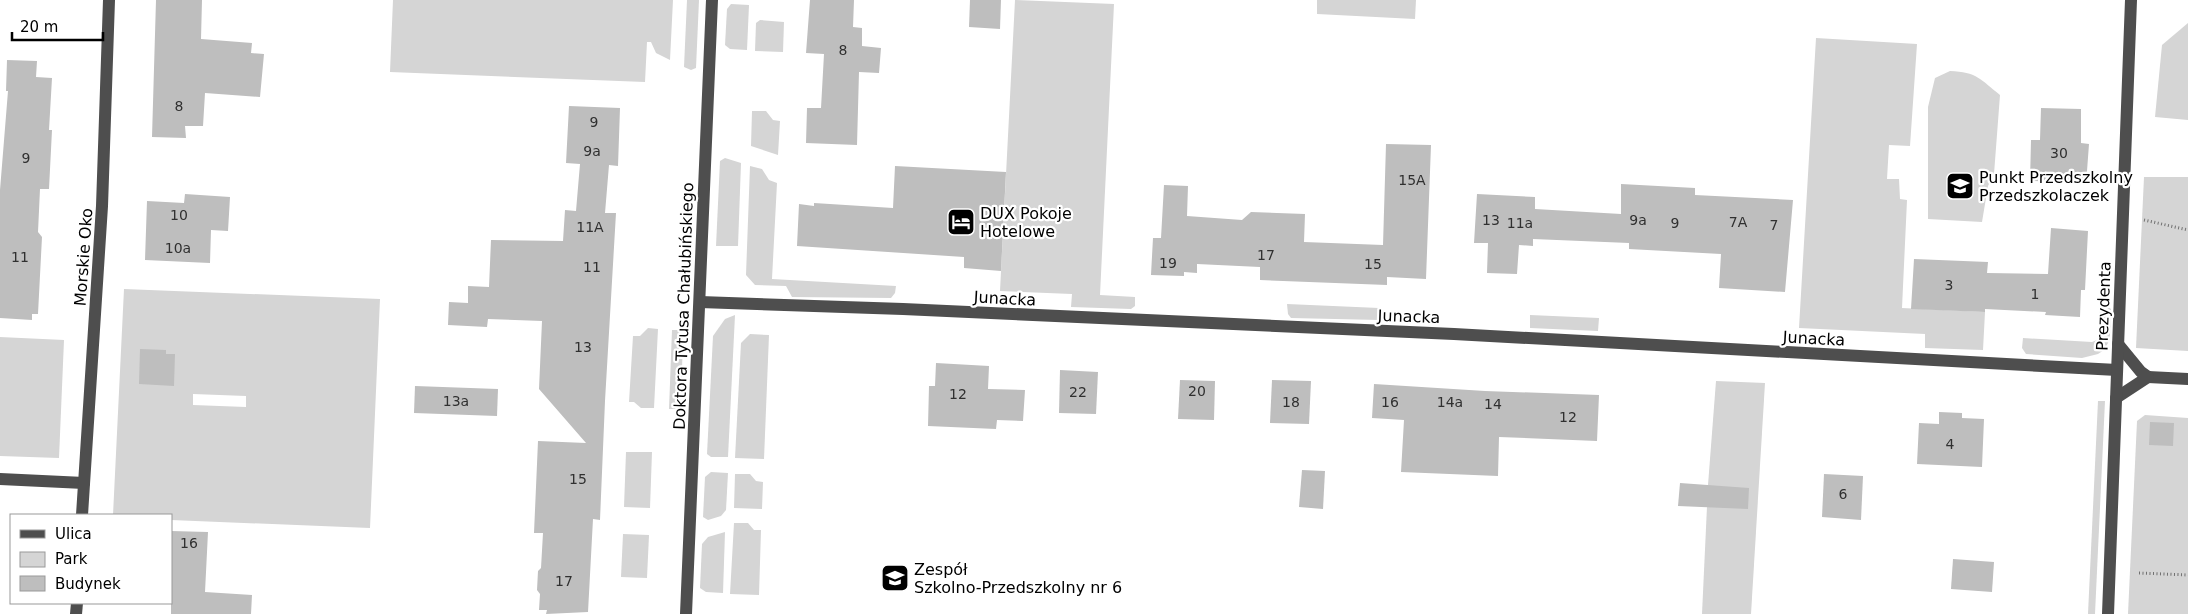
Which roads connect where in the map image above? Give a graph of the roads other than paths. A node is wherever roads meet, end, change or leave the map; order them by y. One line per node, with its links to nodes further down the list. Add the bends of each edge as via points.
1 (109, 0): 11 (street, Morskie Oko, via 102,206)
2 (712, 0): 4 (street, Doktora Tytusa Chałubińskiego)
3 (2131, 0): 5 (street, Prezydenta)
4 (700, 302): 6 (street, Junacka, via 1454,334); 13 (street, Doktora Tytusa Chałubińskiego)
5 (2118, 344): 6 (street, Prezydenta); 7 (street)
6 (2117, 370): 9 (street, Prezydenta)
7 (2148, 377): 8 (street); 9 (street)
8 (2188, 380)
9 (2116, 398): 14 (street, Prezydenta)
10 (0, 478): 11 (street)
11 (84, 483): 12 (street, Morskie Oko)
12 (82, 514)
13 (686, 614)
14 (2108, 614)

